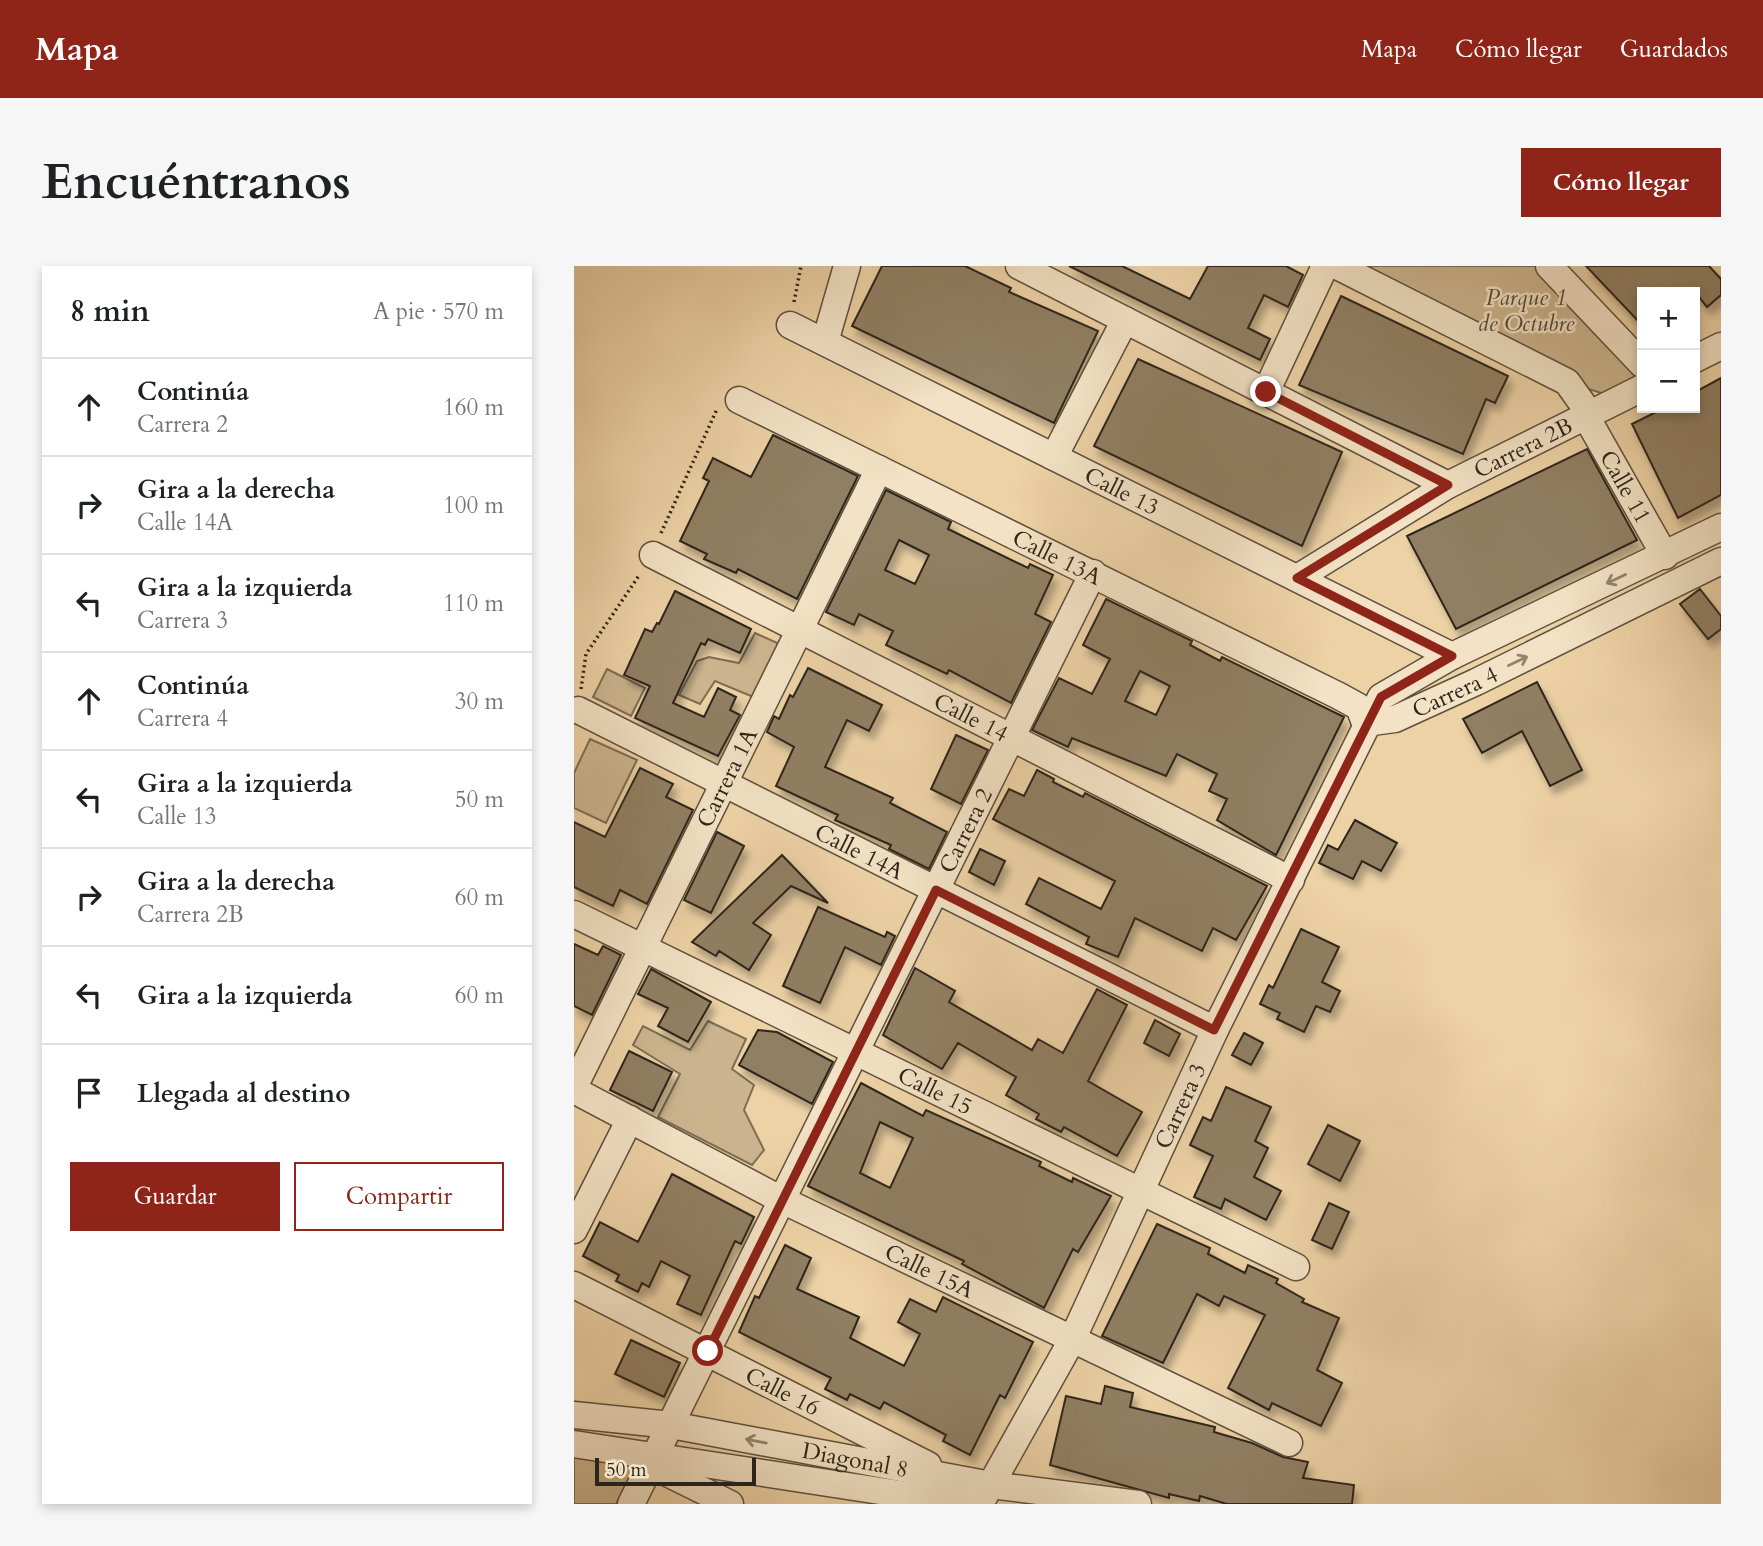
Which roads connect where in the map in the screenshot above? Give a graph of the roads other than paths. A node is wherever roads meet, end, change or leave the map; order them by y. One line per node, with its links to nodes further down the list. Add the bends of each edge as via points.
1 (847, 266): 9 (street)
2 (1019, 266): 6 (street)
3 (1325, 266): 14 (street)
4 (1337, 266): 16 (street, Calle 11, via 1567,383 1583,402)
5 (1549, 266): 12 (street)
6 (1065, 277): 7 (street)
7 (1125, 320): 14 (street); 17 (street)
8 (790, 325): 9 (street, Calle 13)
9 (825, 342): 17 (street, Calle 13)
10 (1721, 346): 11 (street)
11 (1700, 356)
12 (1637, 358)
13 (1637, 390): 16 (street, Carrera 2B)
14 (1266, 392): 19 (street)
15 (740, 400): 18 (street, Calle 13A)
16 (1587, 418): 19 (street, Carrera 2B); 22 (street, Calle 11)
17 (1054, 457): 25 (street, Calle 13)
18 (878, 469): 24 (street, Calle 13A); 26 (street, Carrera 1A)
19 (1448, 485): 25 (street, Carrera 2B)
20 (1721, 527): 22 (street, Carrera 4)
21 (653, 555): 26 (street, Calle 14)
22 (1665, 556): 27 (street, Carrera 4, one-way to 27)
23 (1721, 561): 29 (street, Carrera 4, one-way to 23, via 1395,719)
24 (1093, 572): 29 (street, Calle 13A, via 1359,707); 30 (street, Carrera 2)
25 (1297, 578): 27 (street, Calle 13)
26 (801, 631): 30 (street, Calle 14); 31 (street, Carrera 1A)
27 (1452, 656): 29 (street, Carrera 4, via 1381,697)
28 (578, 710): 31 (street, Calle 14A)
29 (1365, 723): 32 (street, Carrera 3, via 1362,738)
30 (1011, 738): 32 (street, Calle 14); 33 (street, Carrera 2)
31 (725, 784): 33 (street, Calle 14A); 35 (street, Carrera 1A)
32 (1291, 880): 36 (street, Carrera 3)
33 (936, 890): 36 (street, Calle 14A); 37 (street, Carrera 2)
34 (574, 914): 35 (street, Calle 15)
35 (645, 948): 37 (street, Calle 15); 38 (street, Carrera 1A)
36 (1214, 1030): 40 (street, Carrera 3)
37 (856, 1052): 40 (street, Calle 15); 41 (street, Carrera 2)
38 (574, 1088): 39 (street, Calle 15A)
39 (630, 1119): 41 (street, Calle 15A); 42 (street)
40 (1141, 1191): 43 (street, Calle 15); 45 (street, Carrera 3)
41 (782, 1200): 45 (street, Calle 15A); 46 (street, Carrera 2)
42 (574, 1230)
43 (1296, 1266)
44 (574, 1285): 46 (street, Calle 16)
45 (1072, 1340): 49 (street, Calle 15A); 53 (street, Carrera 3)
46 (708, 1351): 48 (street, Carrera 2); 52 (street, Calle 16)
47 (574, 1415): 48 (street, Diagonal 8)
48 (671, 1425): 51 (street, Carrera 2); 52 (street, Diagonal 8, one-way to 48)
49 (1289, 1443)
50 (574, 1444): 51 (street, Diagonal 8)
51 (653, 1462): 54 (street); 55 (street); 56 (street, Diagonal 8)
52 (954, 1478): 53 (street, Diagonal 8)
53 (986, 1495): 57 (street, Diagonal 8)
54 (631, 1504)
55 (730, 1504)
56 (965, 1504)
57 (1138, 1504)

